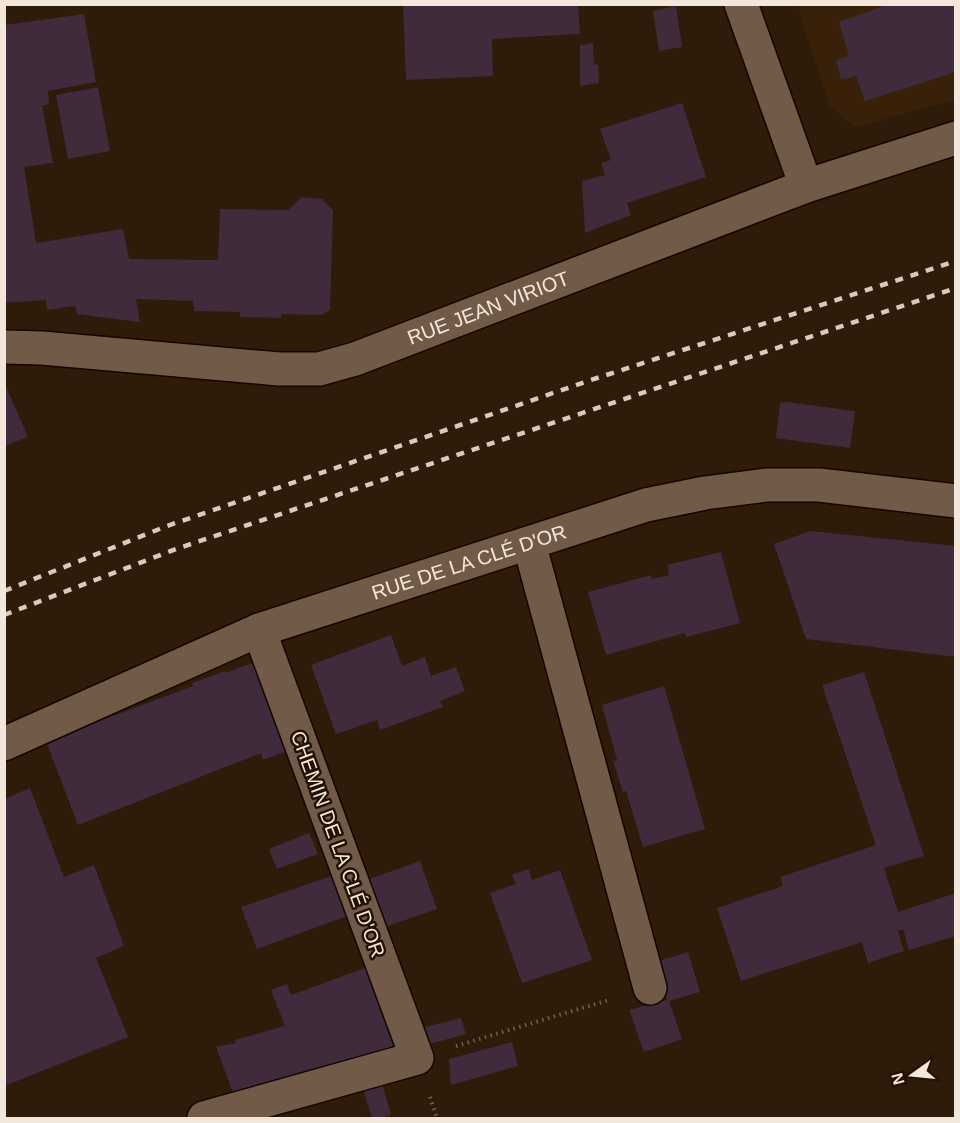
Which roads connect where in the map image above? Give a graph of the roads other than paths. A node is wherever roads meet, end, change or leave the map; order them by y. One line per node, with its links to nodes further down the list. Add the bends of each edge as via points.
1 (741, 4): 3 (street)
2 (956, 138): 3 (street, RUE JEAN VIRIOT)
3 (806, 186): 4 (street, RUE JEAN VIRIOT, via 319,369)
4 (4, 347)
5 (956, 501): 6 (street, RUE DE LA CLÉ D'OR, via 819,485 767,485 646,505)
6 (529, 543): 7 (street, RUE DE LA CLÉ D'OR); 9 (street)
7 (259, 630): 8 (street, RUE DE LA CLÉ D'OR); 10 (street, CHEMIN DE LA CLÉ D'OR, via 417,1058)
8 (4, 744)
9 (650, 988)
10 (204, 1119)

